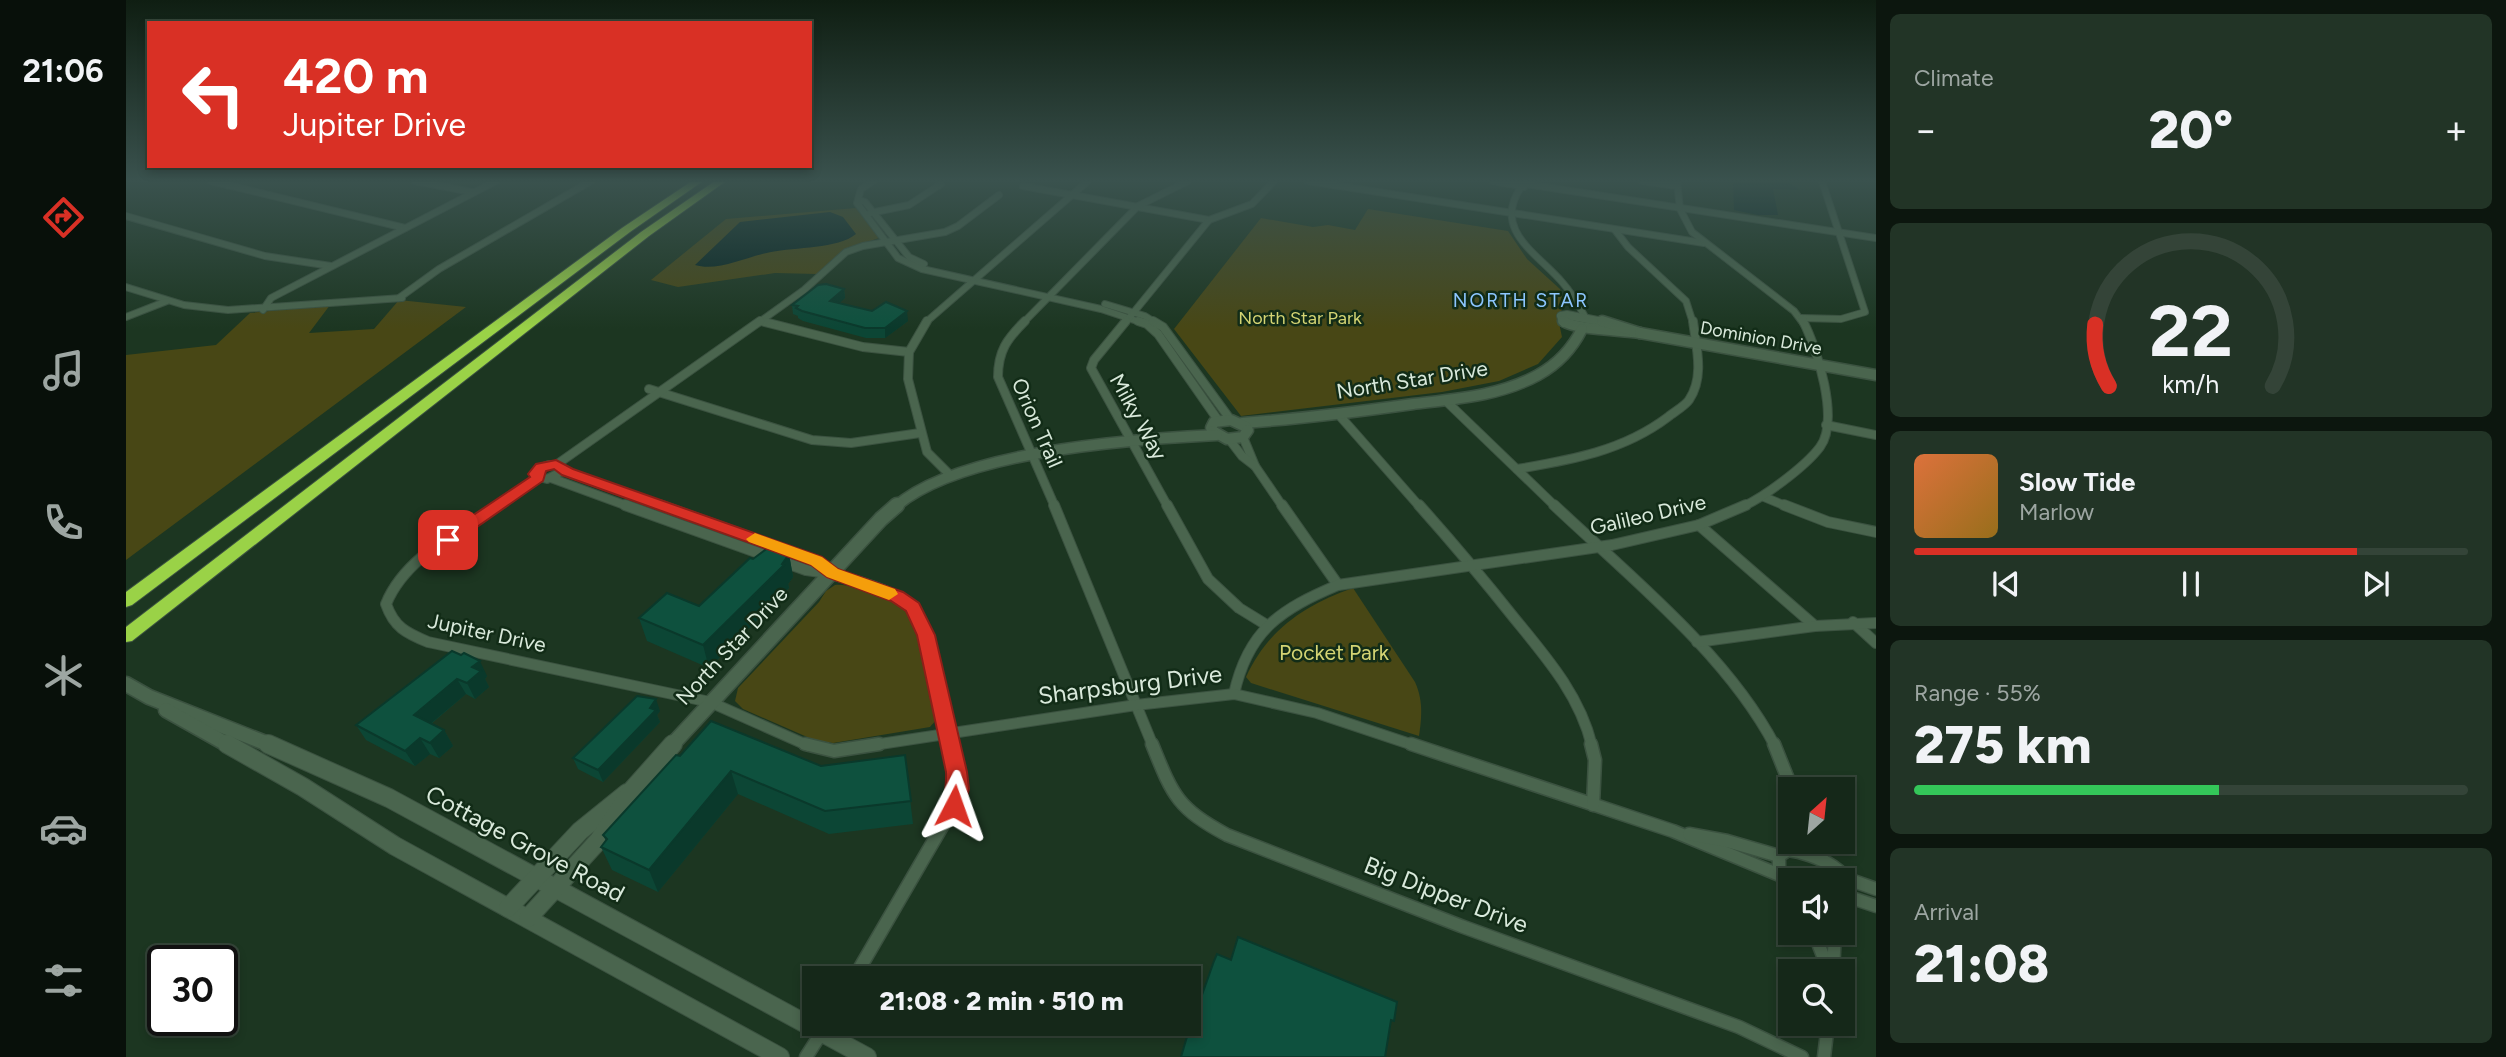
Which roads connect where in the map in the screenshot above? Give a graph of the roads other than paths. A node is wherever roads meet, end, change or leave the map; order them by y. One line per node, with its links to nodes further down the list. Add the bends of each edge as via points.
1 (176, 230): 22 (street, via 265,256)
2 (401, 230): 22 (street)
3 (506, 230): 28 (street, via 400,298)
4 (627, 230): 67 (highway)
5 (650, 230): 72 (highway)
6 (880, 230): 20 (street)
7 (887, 230): 19 (street)
8 (949, 230): 19 (street)
9 (1031, 230): 23 (street)
10 (1114, 230): 25 (street, Orion Trail)
11 (1201, 230): 30 (street, Milky Way)
12 (1516, 230): 27 (street)
13 (1615, 230): 39 (street, via 1686,301)
14 (1617, 230): 21 (street)
15 (1693, 230): 21 (street, Galileo Drive)
16 (1822, 230): 17 (street)
17 (1840, 233): 18 (street); 33 (street, via 1865,312 1834,321)
18 (1876, 238)
19 (896, 240): 20 (street); 23 (street, via 919,263)
20 (886, 242): 23 (street, via 908,265); 34 (street, via 846,252 812,285)
21 (1704, 243): 33 (street, Galileo Drive)
22 (332, 267): 28 (street, via 271,298)
23 (976, 279): 25 (street); 40 (street, via 925,323)
24 (126, 287): 26 (street)
25 (1052, 295): 30 (street); 53 (street, Orion Trail, via 1008,338 999,357 998,377)
26 (167, 300): 28 (street, via 201,309); 32 (street)
27 (1575, 300): 29 (street); 31 (street)
28 (263, 310)
29 (1569, 313): 31 (main road); 36 (main road, via 1560,318)
30 (1132, 314): 48 (street, via 1158,334); 48 (street, via 1155,321 1167,331); 52 (street, Milky Way, via 1091,368)
31 (1584, 315): 35 (main road)
32 (126, 317)
33 (1801, 318): 41 (street, Galileo Drive)
34 (761, 321): 40 (street, via 863,347); 44 (street)
35 (1594, 324): 37 (street, Dominion Drive); 39 (street, Dominion Drive)
36 (1568, 325): 37 (street, Dominion Drive); 38 (main road)
37 (1582, 328): 38 (street, North Star Drive)
38 (1573, 343): 45 (street, North Star Drive, via 1555,365 1530,379)
39 (1697, 343): 41 (street, Dominion Drive); 56 (street, via 1699,368 1689,400 1657,425 1625,444 1574,460)
40 (909, 352): 49 (street, via 908,379)
41 (1818, 365): 42 (street, Dominion Drive); 47 (street, Galileo Drive, via 1828,407)
42 (1876, 376)
43 (649, 389): 44 (street)
44 (660, 392): 49 (street, via 812,440 851,443); 55 (street)
45 (1446, 401): 46 (street, North Star Drive); 56 (street)
46 (1339, 415): 48 (street, North Star Drive, via 1284,421 1264,429); 64 (street)
47 (1826, 425): 50 (street); 60 (street, Galileo Drive, via 1821,446)
48 (1230, 428): 51 (main road); 52 (street, North Star Drive); 54 (street)
49 (920, 433): 57 (street, via 927,452)
50 (1876, 435)
51 (1229, 439): 54 (street)
52 (1131, 442): 53 (street, North Star Drive); 70 (street, Milky Way, via 1208,579 1239,608)
53 (1034, 456): 57 (street, North Star Drive); 79 (street, Orion Trail)
54 (1255, 466): 66 (street)
55 (559, 467): 58 (street, via 541,467 535,474); 59 (street); 65 (street, via 817,561)
56 (1517, 469): 63 (street)
57 (949, 474): 65 (street, North Star Drive, via 893,507)
58 (538, 478): 59 (street); 78 (street, Jupiter Drive, via 408,568 386,604 391,618 403,632 428,642)
59 (551, 478): 65 (street, via 806,570)
60 (1764, 498): 61 (street, Galileo Drive); 62 (street, via 1828,522)
61 (1699, 525): 63 (street, Galileo Drive); 71 (street)
62 (1876, 532)
63 (1599, 546): 64 (street, Galileo Drive); 73 (street)
64 (1472, 565): 66 (street, Galileo Drive); 83 (street, via 1559,674 1586,722 1595,760)
65 (832, 573): 78 (street, North Star Drive); 80 (street, via 897,597 913,608 926,635)
66 (1338, 585): 70 (street, Galileo Drive, via 1301,600)
67 (126, 601)
68 (1853, 622): 69 (street); 71 (street); 74 (street)
69 (1876, 622)
70 (1265, 624): 76 (street, Galileo Drive, via 1239,667)
71 (1815, 626): 73 (street)
72 (126, 636)
73 (1697, 642): 81 (street, via 1756,713)
74 (1876, 643)
75 (126, 684): 77 (street, Cottage Grove Road)
76 (1234, 694): 79 (street, Sharpsburg Drive); 83 (street, Sharpsburg Drive, via 1317,713)
77 (149, 697): 93 (main road, Cottage Grove Road, via 340,775); 99 (street, Cottage Grove Road)
78 (710, 702): 80 (street, Sharpsburg Drive, via 825,751 864,749); 82 (street, North Star Drive)
79 (1136, 705): 80 (street, Sharpsburg Drive); 109 (street, Big Dipper Drive, via 1171,790 1195,817 1227,835 1739,1027)
80 (948, 733): 101 (street, via 957,781 954,806)
81 (1788, 777)
82 (633, 789): 93 (street, North Star Drive, via 580,831); 95 (street, North Star Drive, via 599,840)
83 (1593, 805): 84 (street, Sharpsburg Drive)
84 (1674, 831): 88 (street, Sharpsburg Drive); 92 (street, Sharpsburg Drive)
85 (1782, 854): 88 (street)
86 (1813, 854): 89 (street)
87 (1820, 854): 89 (street)
88 (1779, 856): 90 (street)
89 (1822, 858): 91 (street)
90 (1779, 868)
91 (1834, 868)
92 (1778, 877)
93 (536, 879): 95 (street, Cottage Grove Road); 99 (main road, North Star Drive)
94 (1855, 882): 96 (street)
95 (555, 889): 100 (street, North Star Drive); 102 (street, Cottage Grove Road)
96 (1876, 889)
97 (1855, 902): 98 (street)
98 (1876, 906)
99 (508, 908): 100 (street, Cottage Grove Road)
100 (528, 918): 106 (street, Cottage Grove Road)
101 (860, 966)
102 (802, 1017)
103 (819, 1036): 107 (street)
104 (836, 1036): 108 (street, Cottage Grove Road)
105 (1827, 1036): 110 (street)
106 (780, 1057)
107 (806, 1057)
108 (867, 1057)
109 (1802, 1057)
110 (1824, 1057)

